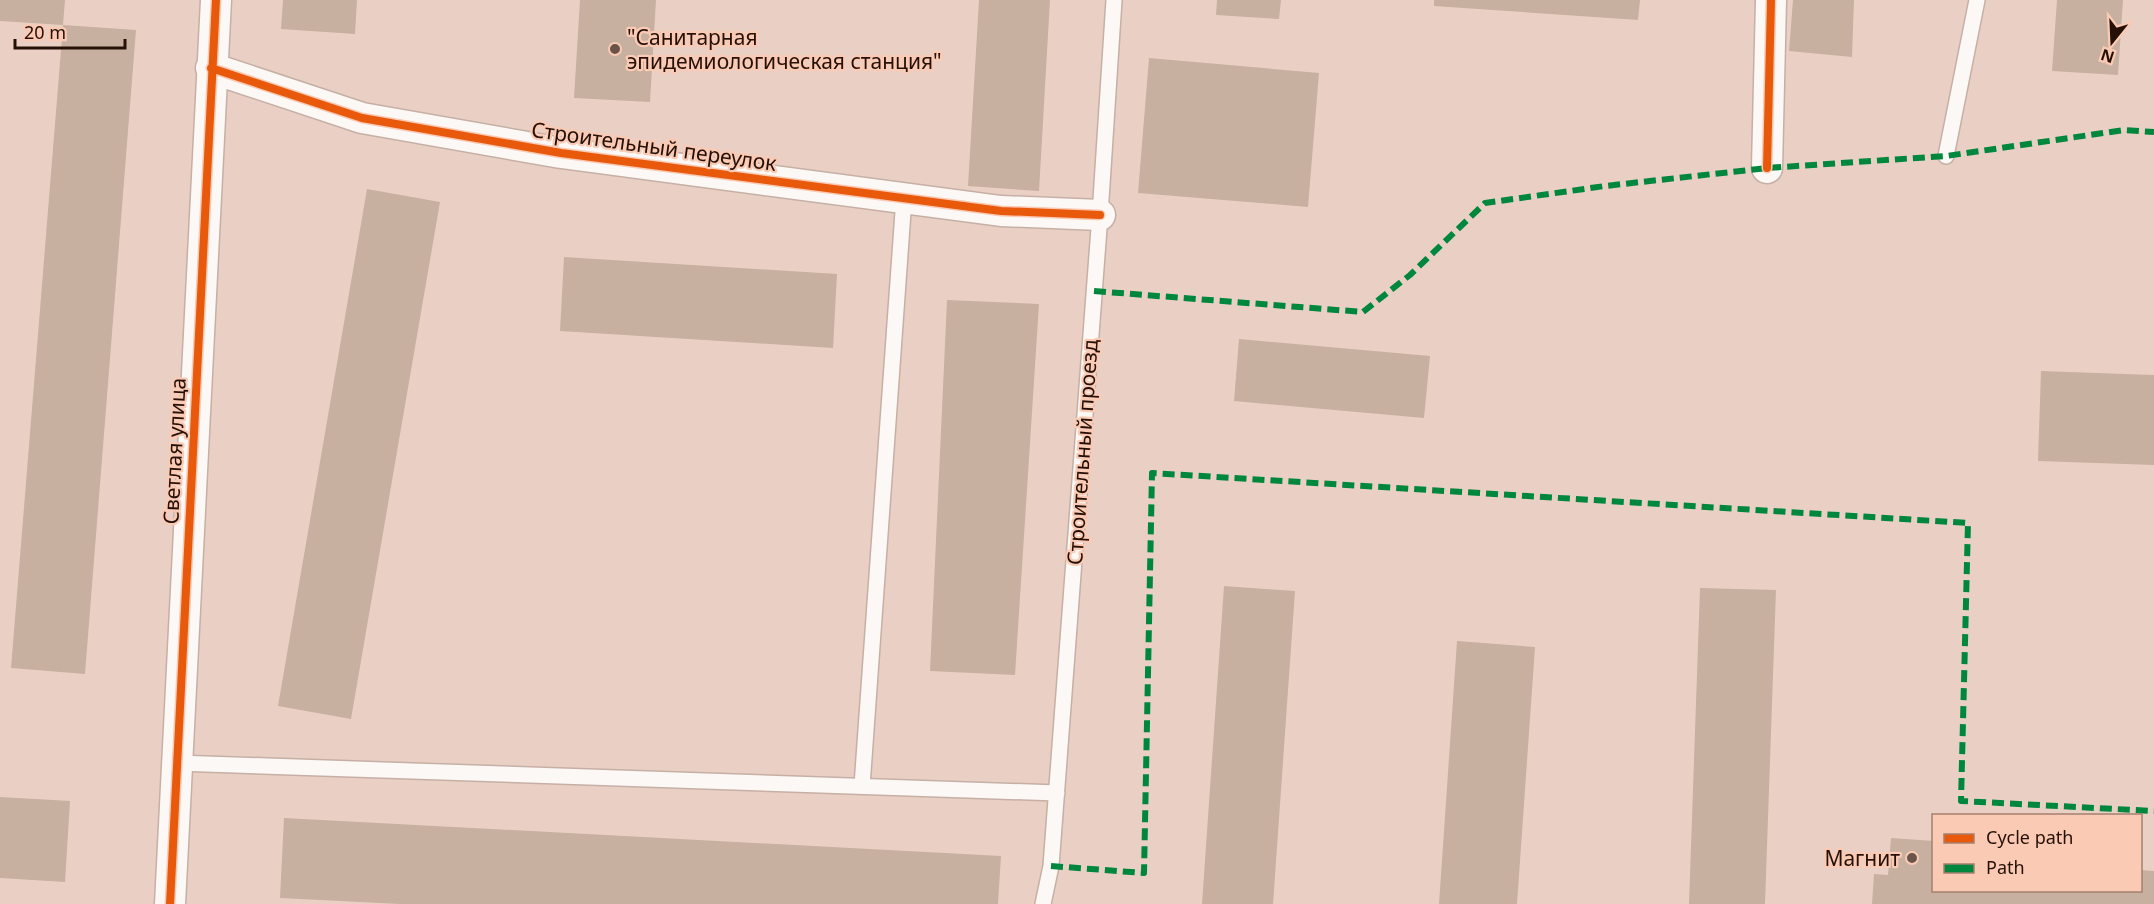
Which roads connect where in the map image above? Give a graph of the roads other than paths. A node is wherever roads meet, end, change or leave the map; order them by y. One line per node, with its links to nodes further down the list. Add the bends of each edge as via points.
1 (216, 0): 5 (street, Светлая улица)
2 (1114, 0): 9 (lane, Строительный проезд)
3 (1771, 0): 7 (street)
4 (1977, 0): 6 (lane)
5 (212, 68): 8 (street, Строительный переулок, via 362,118 561,153); 10 (street, Светлая улица)
6 (1946, 156)
7 (1767, 168)
8 (904, 198): 9 (street, Строительный переулок, via 1001,211); 11 (lane)
9 (1100, 215): 12 (lane, Строительный проезд)
10 (177, 763): 11 (lane); 13 (street, Светлая улица)
11 (862, 786): 12 (lane)
12 (1057, 793): 14 (lane, Строительный проезд, via 1051,866)
13 (170, 904)
14 (1043, 904)

